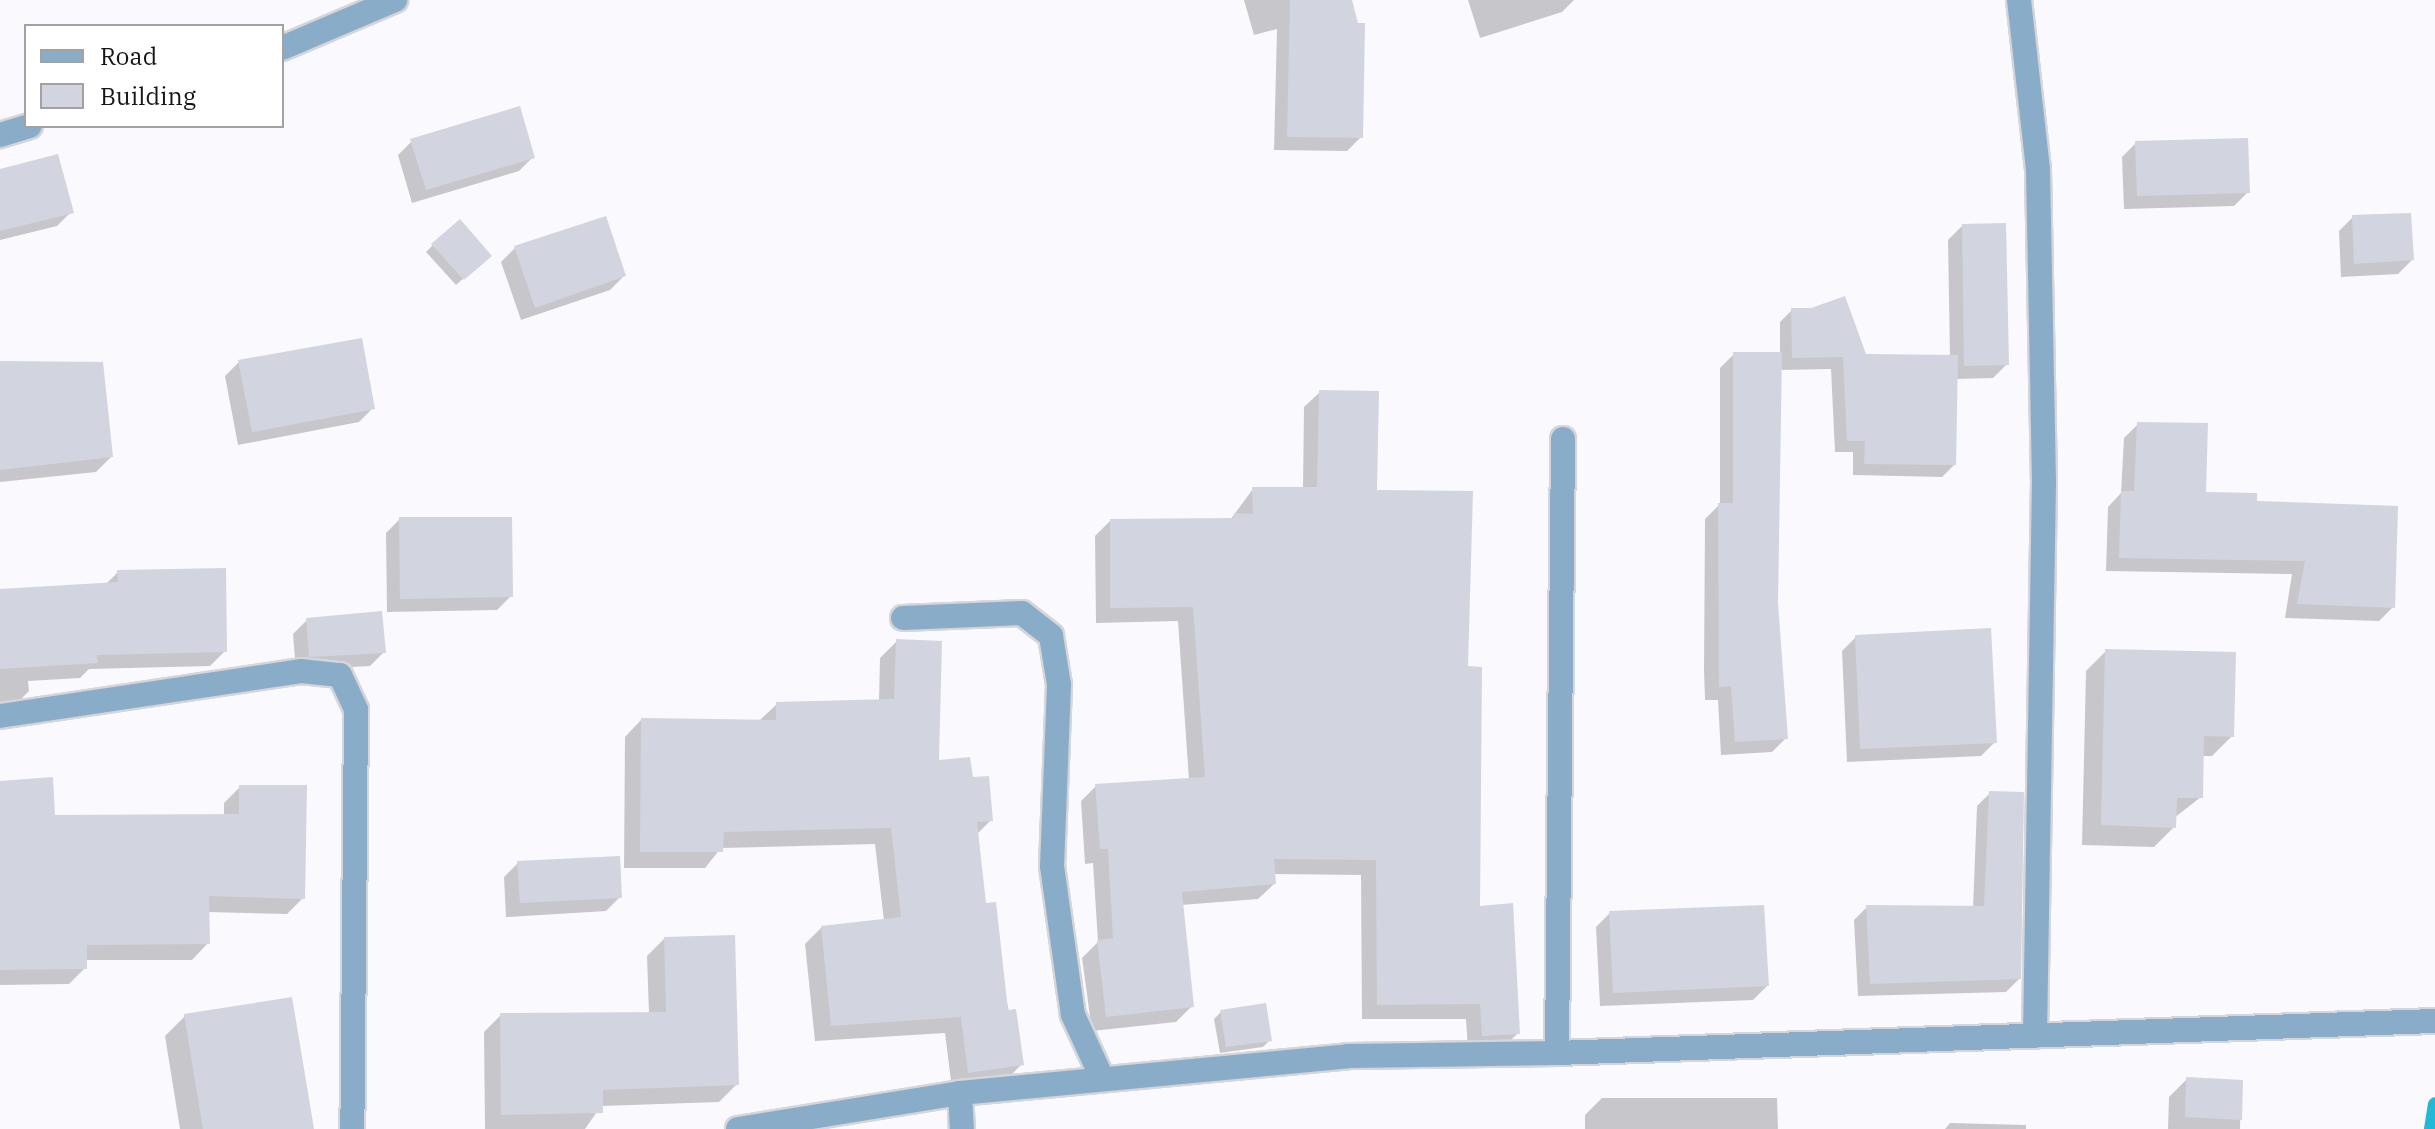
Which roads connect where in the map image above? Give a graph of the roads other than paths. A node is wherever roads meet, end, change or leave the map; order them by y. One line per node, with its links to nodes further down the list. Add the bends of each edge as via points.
1 (395, 0): 3 (street)
2 (2019, 0): 10 (street, via 2038,170 2044,481)
3 (284, 47)
4 (24, 128): 5 (street)
5 (0, 135)
6 (1563, 439): 11 (street)
7 (903, 618): 12 (street, via 1022,613 1051,636 1059,685 1052,866 1073,1015)
8 (0, 716): 14 (street, via 301,671 340,675 356,710)
9 (2435, 1021): 10 (street)
10 (2035, 1036): 11 (street)
11 (1557, 1053): 12 (street, via 1348,1056)
12 (1102, 1078): 13 (street)
13 (960, 1093): 15 (street); 16 (street)
14 (352, 1129)
15 (738, 1129)
16 (962, 1129)

